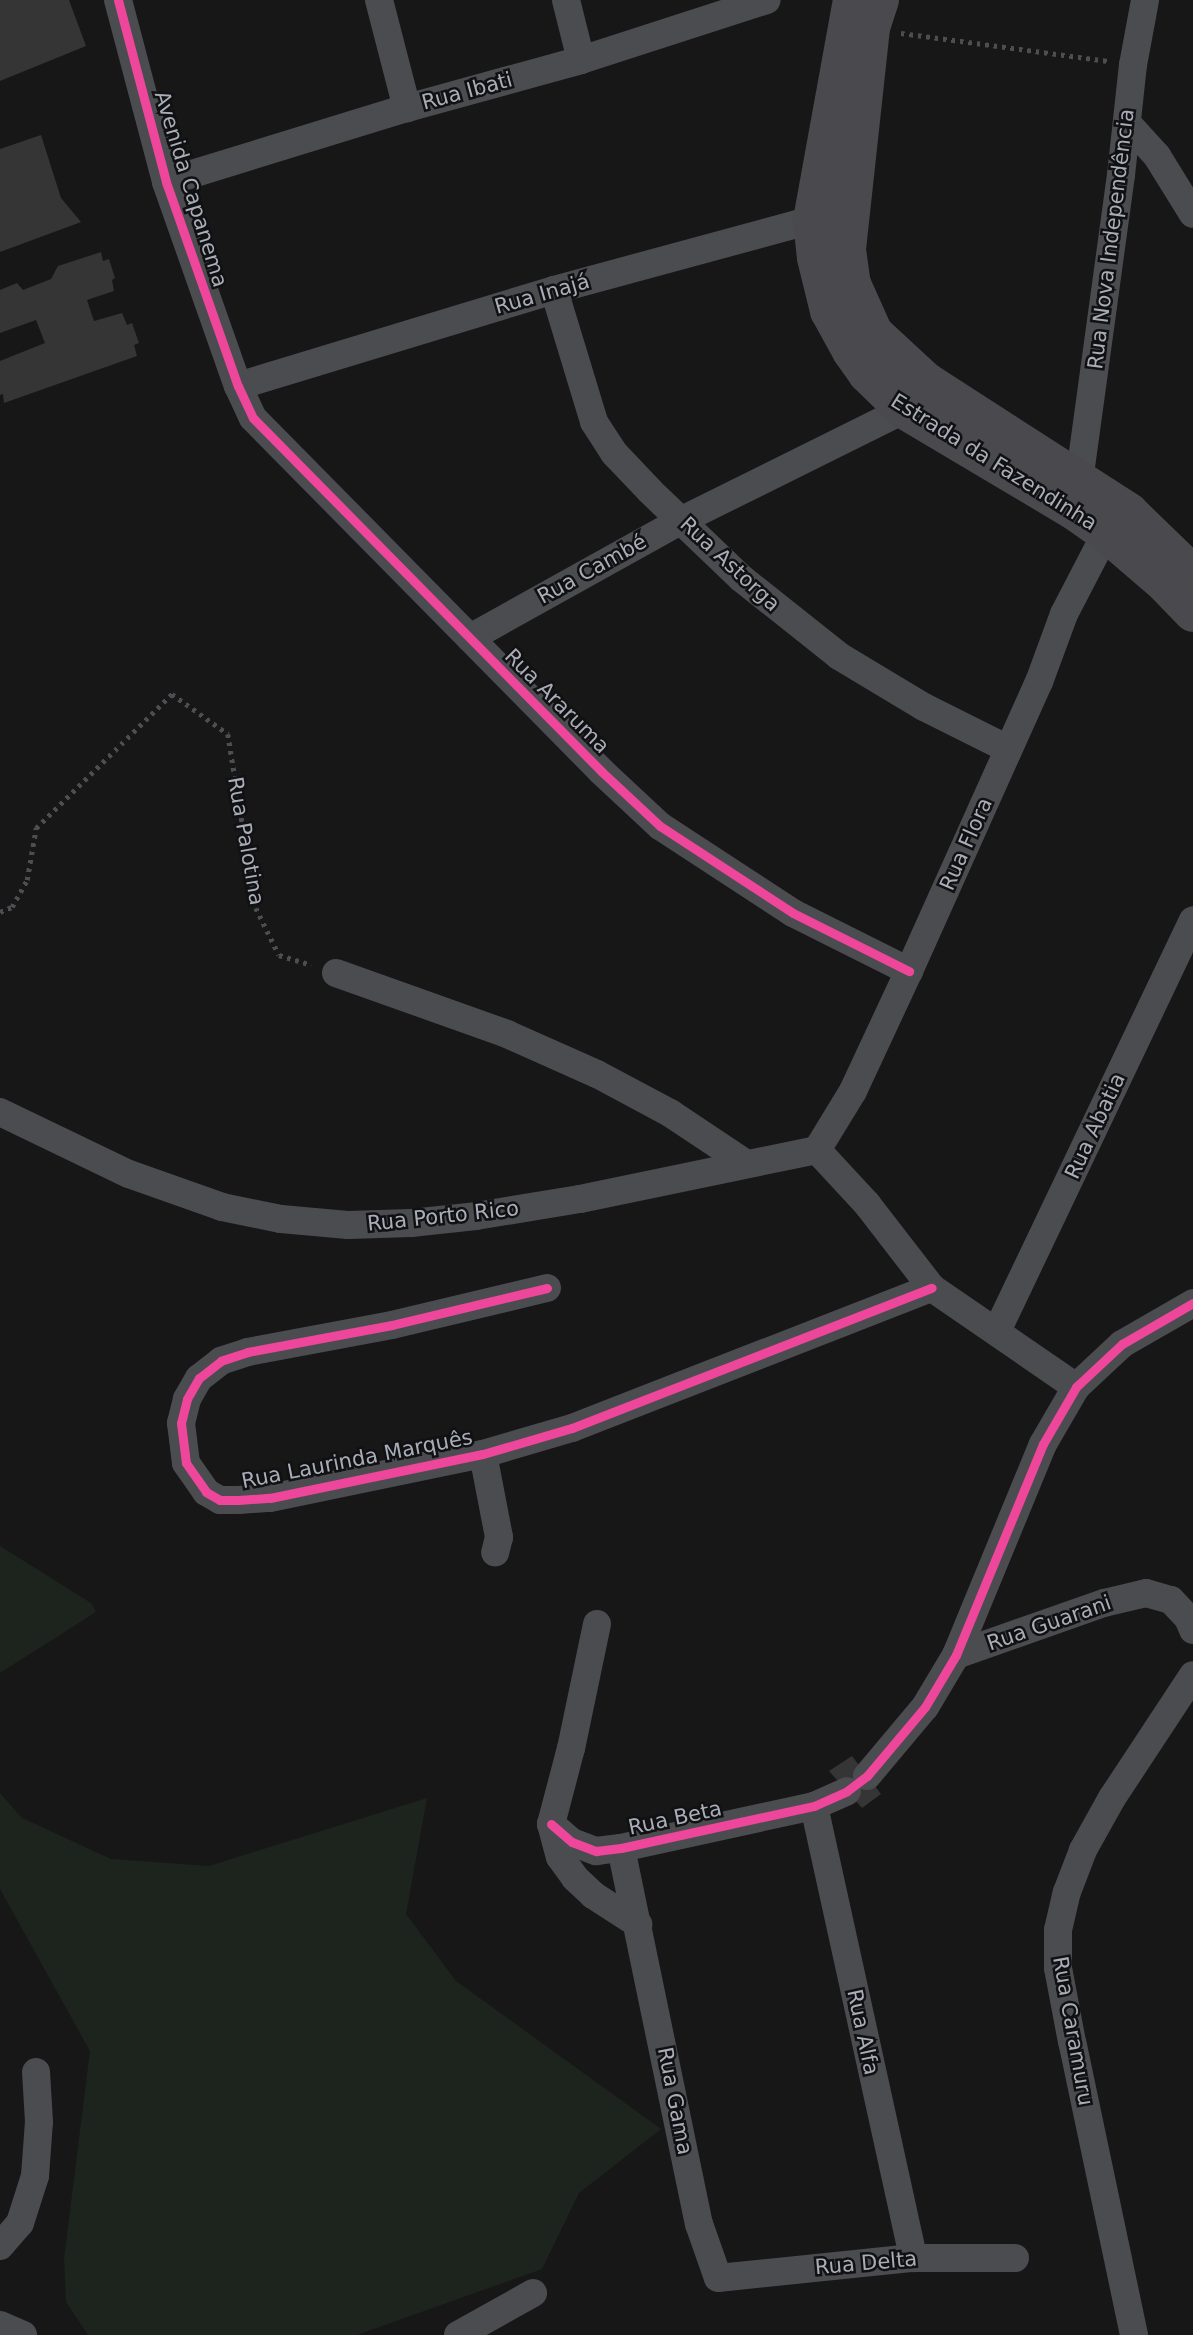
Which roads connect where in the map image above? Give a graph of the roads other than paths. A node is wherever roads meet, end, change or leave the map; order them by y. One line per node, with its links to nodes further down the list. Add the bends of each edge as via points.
1 (118, 0): 12 (street, Avenida Capanema)
2 (379, 0): 8 (street)
3 (566, 0): 7 (street)
4 (767, 0): 7 (street, Rua Ibati)
5 (1145, 0): 9 (street, Rua Nova Independência)
6 (868, 9): 14 (main road, Estrada da Fazendinha); 15 (main road, Estrada da Fazendinha)
7 (581, 60): 8 (street, Rua Ibati)
8 (407, 108): 12 (street, Rua Ibati)
9 (1127, 123): 10 (street, Rua Nova Independência); 11 (street, via 1157,156)
10 (1121, 175): 11 (street); 19 (street, Rua Nova Independência)
11 (1167, 176): 13 (street)
12 (166, 182): 17 (street, Avenida Capanema)
13 (1193, 214)
14 (812, 220): 15 (street, Rua Inajá); 16 (street, Rua Inajá); 18 (main road, Estrada da Fazendinha, via 829,311 867,374)
15 (849, 226): 19 (main road, Estrada da Fazendinha, via 852,284 874,333 926,381)
16 (554, 290): 17 (street, Rua Inajá); 20 (street, Rua Astorga, via 594,422 614,453)
17 (238, 386): 24 (street, Rua Araruma, via 253,418 271,440)
18 (904, 410): 19 (main road, Estrada da Fazendinha); 20 (street, Rua Cambé)
19 (1077, 494): 21 (main road, Estrada da Fazendinha); 22 (main road, Estrada da Fazendinha, via 1129,512)
20 (682, 520): 24 (street, Rua Cambé); 25 (street, Rua Astorga, via 741,578 839,656 924,707)
21 (1106, 533): 23 (main road, Estrada da Fazendinha); 25 (street, Rua Flora, via 1064,614)
22 (1193, 574)
23 (1193, 613)
24 (470, 638): 27 (street, Rua Araruma, via 660,826 793,913)
25 (1008, 749): 27 (street, Rua Flora)
26 (1193, 920): 35 (street, Rua Abatia)
27 (909, 971): 30 (street, Rua Flora, via 853,1091)
28 (336, 972): 31 (street, via 507,1034 597,1074 670,1113)
29 (0, 1112): 31 (street, Rua Porto Rico, via 128,1174 222,1207 281,1219 348,1225 476,1216)
30 (817, 1150): 31 (street, Rua Porto Rico); 33 (street)
31 (745, 1163)
32 (547, 1288): 37 (street, Rua Laurinda Marquês, via 221,1361 199,1378 181,1423 186,1463 206,1492 220,1500 270,1497)
33 (932, 1288): 35 (street); 37 (street, Rua Laurinda Marquês, via 572,1428)
34 (1189, 1305): 36 (street, via 1122,1345)
35 (997, 1331): 36 (street)
36 (1076, 1387): 41 (street, via 1043,1444)
37 (483, 1454): 38 (street, via 499,1537)
38 (495, 1553)
39 (597, 1624): 44 (street)
40 (1193, 1630): 41 (street, Rua Guarani, via 1171,1600 1146,1593 1104,1603)
41 (956, 1656): 43 (street, via 925,1707 857,1784)
42 (1193, 1675): 56 (street, Rua Caramuru, via 1083,1850 1058,1930 1058,1968)
43 (814, 1806): 45 (street, Rua Beta); 49 (street, Rua Alfa)
44 (551, 1824): 45 (street, Rua Beta, via 572,1842 596,1851); 46 (street, via 560,1857 576,1878 593,1895)
45 (621, 1848): 46 (street, Rua Gama)
46 (638, 1924): 51 (street, Rua Gama, via 699,2224)
47 (36, 2073): 48 (street, via 35,2176 20,2222)
48 (0, 2246)
49 (913, 2258): 50 (street, Rua Delta); 51 (street, Rua Delta)
50 (1015, 2258)
51 (718, 2277)
52 (533, 2293): 55 (street)
53 (0, 2325): 54 (street)
54 (23, 2335)
55 (458, 2335)
56 (1134, 2335)

